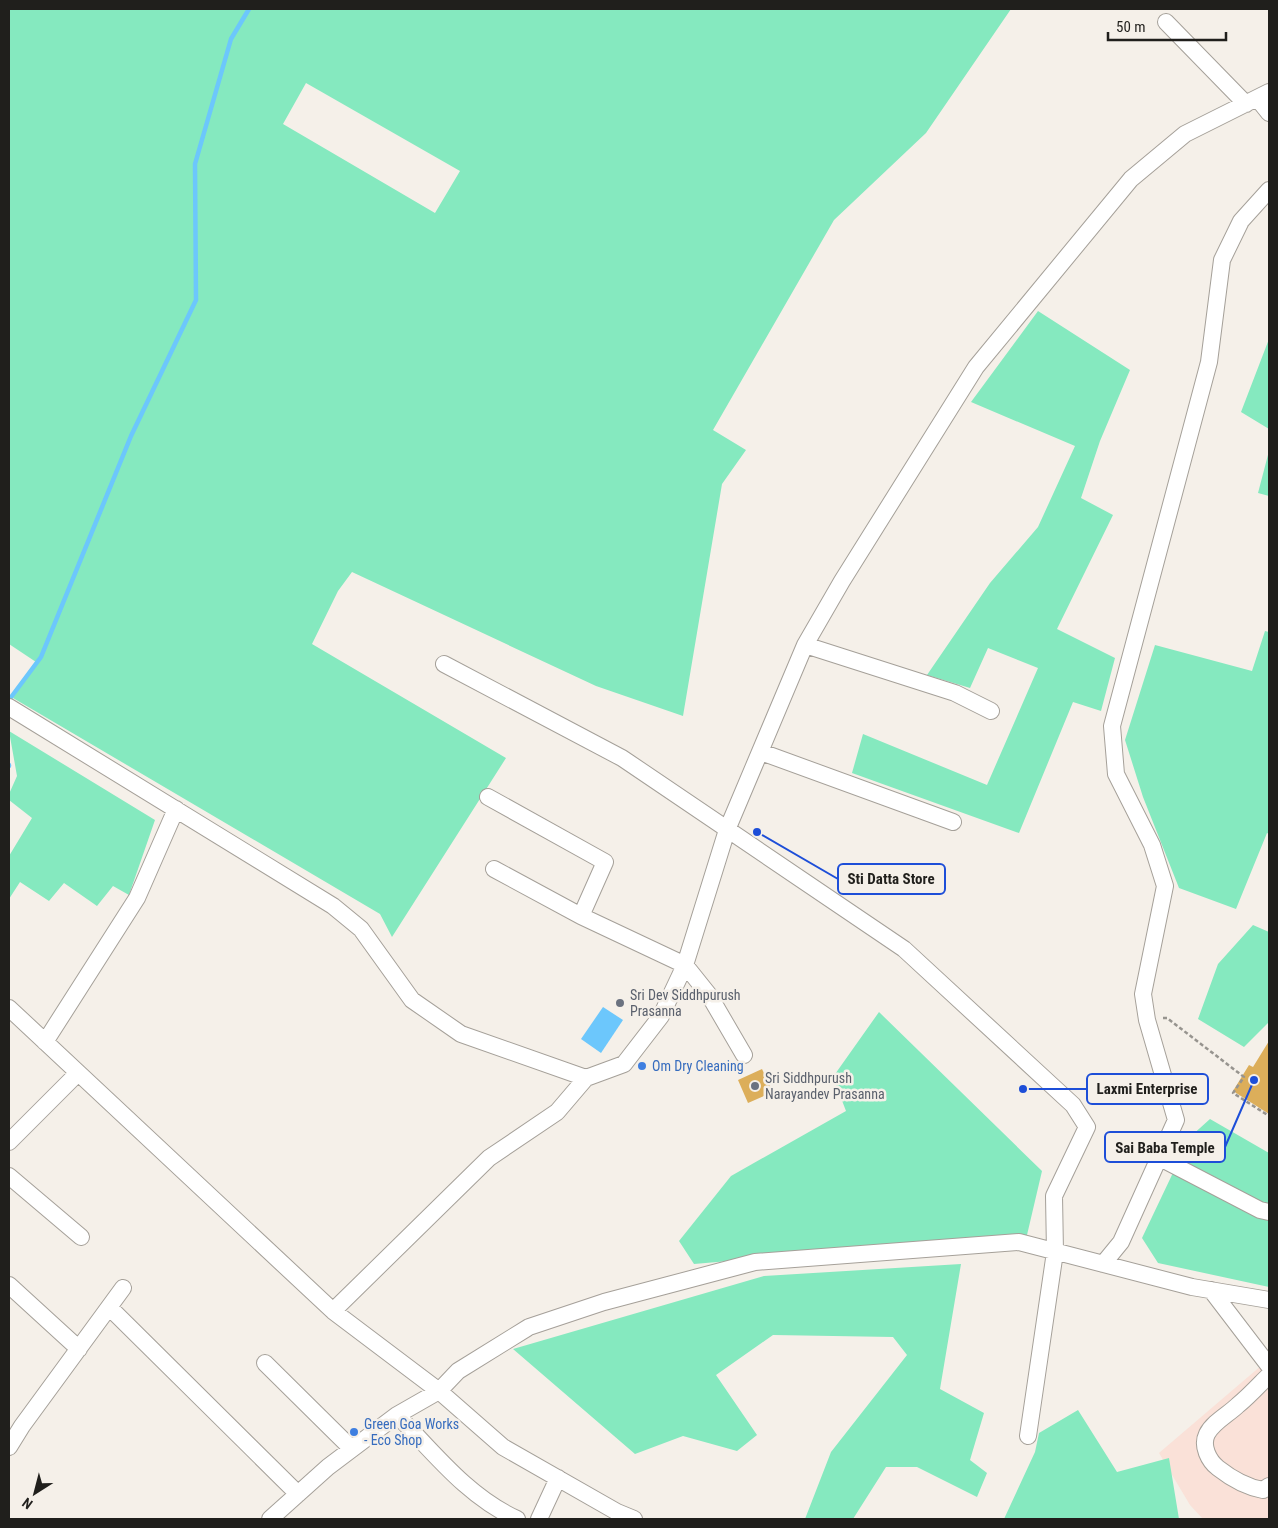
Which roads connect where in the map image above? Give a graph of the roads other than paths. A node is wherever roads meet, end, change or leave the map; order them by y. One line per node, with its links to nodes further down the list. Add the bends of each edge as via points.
1 (1166, 22): 2 (street)
2 (1257, 98): 3 (street); 5 (street, via 1185,134 1131,179 976,367)
3 (1269, 113)
4 (1269, 190): 23 (street, via 1241,221 1222,260 1208,362 1112,726 1116,774 1152,845 1165,886 1143,994 1147,1020 1176,1120)
5 (805, 645): 8 (street, via 955,693); 9 (street)
6 (444, 664): 13 (street, via 622,758)
7 (9, 707): 11 (street)
8 (991, 711)
9 (760, 752): 12 (street); 13 (street)
10 (488, 797): 15 (street, via 606,862)
11 (176, 809): 18 (street, via 137,898); 21 (street, via 333,906 360,929 412,1000 461,1034)
12 (953, 822)
13 (727, 830): 16 (street); 27 (street, via 904,949 1073,1105 1087,1127 1054,1196)
14 (494, 869): 15 (street)
15 (581, 916): 16 (street)
16 (685, 965): 19 (street, via 709,995); 21 (street, via 661,1016 624,1064)
17 (9, 1008): 18 (street)
18 (45, 1042): 20 (street)
19 (744, 1055)
20 (78, 1072): 22 (street); 34 (street)
21 (586, 1078): 34 (street, via 557,1112 489,1158)
22 (9, 1142)
23 (1160, 1158): 25 (street); 28 (street, via 1121,1242)
24 (9, 1176): 26 (street)
25 (1269, 1212)
26 (82, 1237)
27 (1055, 1252): 28 (street); 39 (street, via 1019,1242 755,1262 604,1302 529,1327 458,1371); 41 (street)
28 (1103, 1264): 31 (street)
29 (9, 1285): 35 (street)
30 (123, 1288): 33 (street)
31 (1211, 1290): 32 (street); 37 (street)
32 (1269, 1300)
33 (109, 1307): 35 (street); 46 (street)
34 (333, 1311): 39 (street)
35 (80, 1349): 42 (street)
36 (265, 1363): 43 (street)
37 (1269, 1366)
38 (1269, 1376): 45 (street, via 1218,1422 1207,1434 1205,1443 1206,1452 1215,1466 1229,1477 1251,1488 1263,1490)
39 (438, 1391): 40 (street); 44 (street, via 503,1447)
40 (397, 1415): 43 (street); 48 (street, via 467,1488 500,1512)
41 (1028, 1436)
42 (9, 1447)
43 (352, 1449): 46 (street)
44 (558, 1478): 49 (street); 50 (street)
45 (1269, 1486)
46 (298, 1494): 47 (street)
47 (270, 1519)
48 (517, 1519)
49 (539, 1519)
50 (634, 1519)

